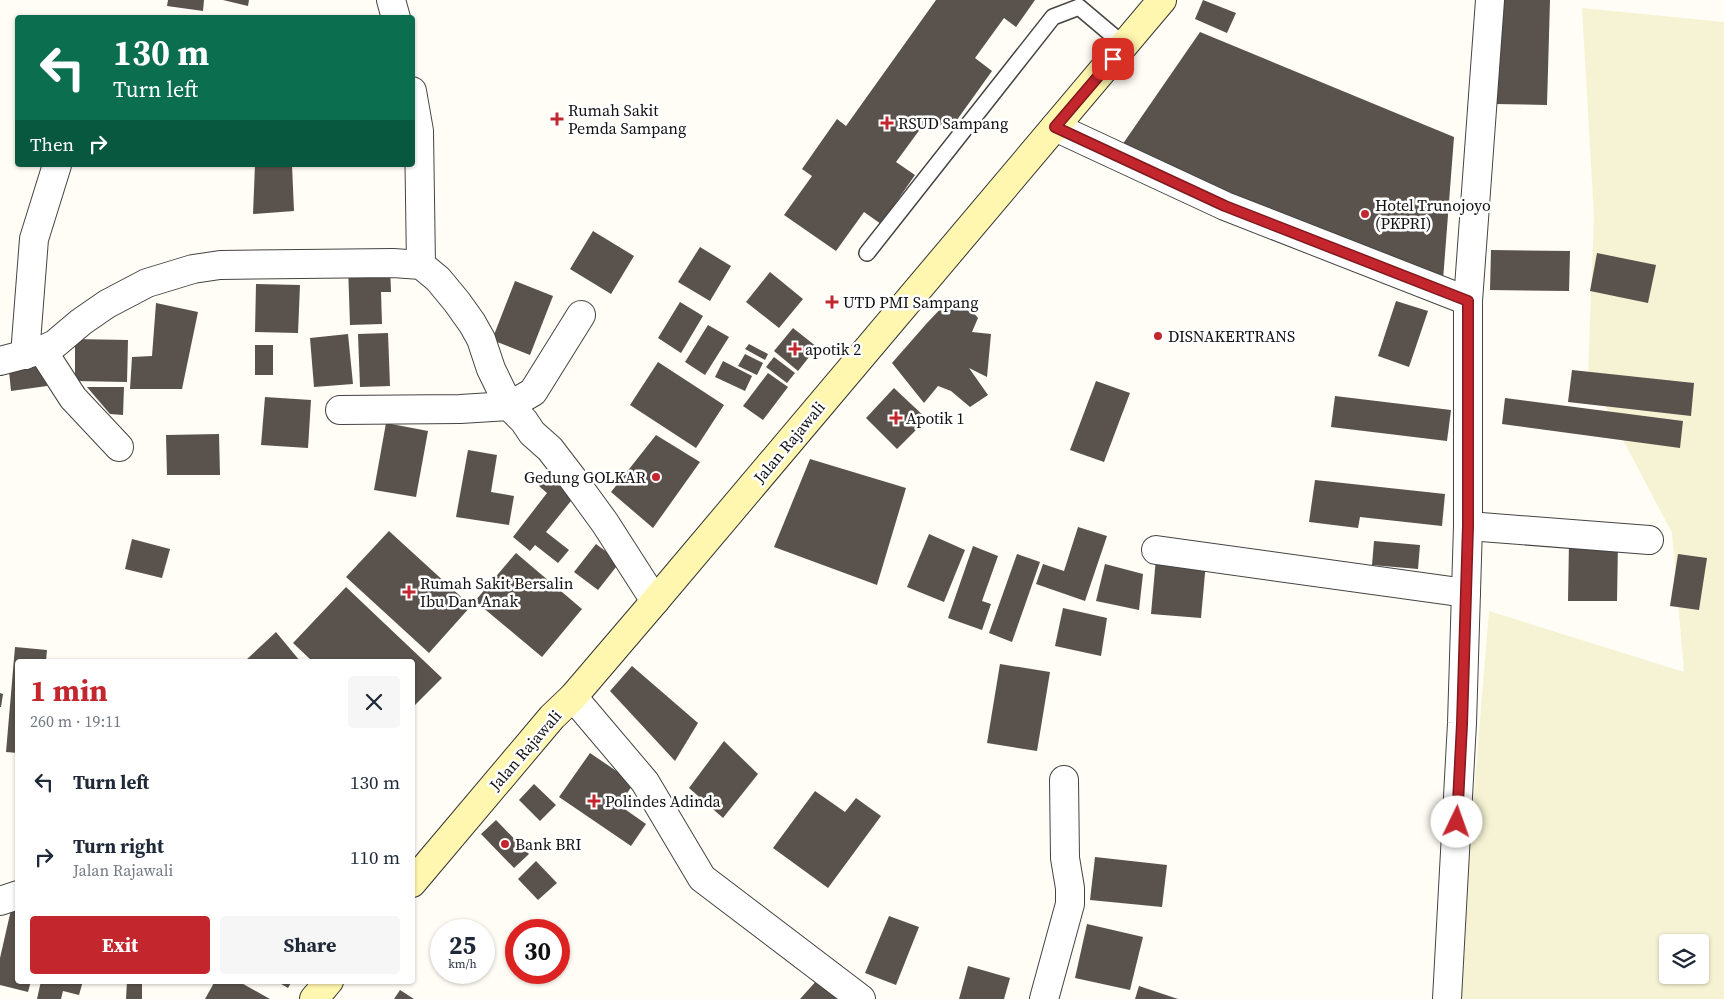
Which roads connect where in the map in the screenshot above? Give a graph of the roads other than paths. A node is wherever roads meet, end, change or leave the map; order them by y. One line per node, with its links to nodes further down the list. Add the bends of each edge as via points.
1 (392, 0): 4 (street)
2 (1162, 0): 5 (street, Jalan Rajawali)
3 (1490, 0): 11 (street)
4 (395, 15)
5 (1124, 45): 7 (street, Jalan Rajawali); 9 (lane, via 1079,6 1053,17)
6 (415, 108): 10 (street, via 419,131)
7 (1055, 127): 11 (street, via 1225,206); 21 (street, Jalan Rajawali)
8 (55, 167): 13 (street, via 34,239)
9 (867, 253)
10 (421, 265): 13 (street, via 220,265 193,269 147,283 81,322 54,344); 14 (street, via 438,280 472,323)
11 (1468, 301): 17 (street)
12 (581, 316): 14 (street, via 534,392)
13 (22, 355): 16 (street, via 73,398)
14 (509, 406): 15 (street); 21 (street, via 573,479)
15 (340, 410)
16 (119, 447)
17 (1468, 526): 18 (street); 20 (street)
18 (1649, 540)
19 (1156, 550): 20 (street)
20 (1466, 593): 31 (street)
21 (655, 601): 22 (street, Jalan Rajawali)
22 (573, 697): 24 (street, Jalan Rajawali); 28 (street, via 645,782 702,878)
23 (1064, 780): 30 (street, via 1065,858 1070,904)
24 (415, 879)
25 (15, 896): 26 (street)
26 (0, 901)
27 (326, 984): 29 (street)
28 (856, 998)
29 (314, 999)
30 (1044, 999)
31 (1447, 999)

